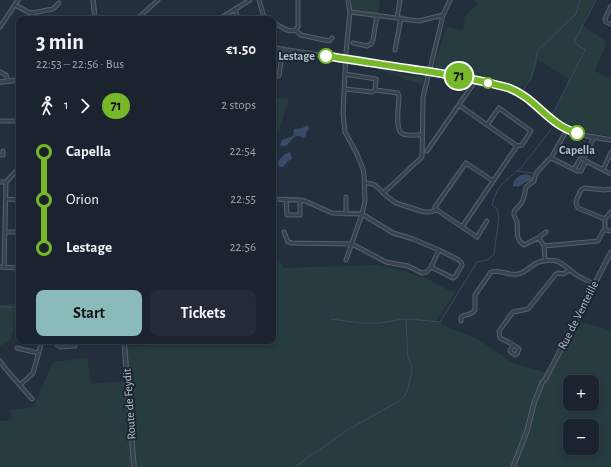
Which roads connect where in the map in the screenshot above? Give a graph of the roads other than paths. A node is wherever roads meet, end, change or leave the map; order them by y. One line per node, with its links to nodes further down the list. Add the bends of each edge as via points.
1 (18, 0): 11 (street)
2 (93, 0): 17 (street)
3 (158, 0): 18 (street)
4 (250, 0): 13 (street)
5 (259, 0): 21 (street)
6 (298, 0): 26 (street, via 298,27)
7 (348, 0): 14 (street)
8 (400, 0): 22 (street)
9 (450, 0): 16 (street)
10 (59, 3): 11 (street, via 53,9 32,13)
11 (15, 4): 25 (street)
12 (611, 6): 24 (street, via 605,20)
13 (235, 9): 19 (street); 20 (street)
14 (350, 12): 15 (street); 32 (street)
15 (377, 15): 22 (street); 28 (street, via 371,44)
16 (443, 15): 22 (street, via 419,21); 34 (street)
17 (95, 16)
18 (140, 16)
19 (224, 16)
20 (237, 16)
21 (265, 16)
22 (399, 18): 31 (street)
23 (276, 24): 26 (street, via 292,32)
24 (611, 24)
25 (0, 27)
26 (295, 30): 27 (street, via 301,35 329,41)
27 (332, 38)
28 (353, 44)
29 (276, 48): 30 (street)
30 (283, 49): 32 (street); 36 (street, via 279,76)
31 (395, 50)
32 (346, 59): 34 (street); 35 (street)
33 (0, 72): 39 (street, via 6,75)
34 (429, 72): 38 (street); 47 (street, via 422,104)
35 (345, 74): 41 (street); 42 (street, via 376,79)
36 (276, 76)
37 (16, 80): 39 (street)
38 (476, 80): 43 (street); 49 (street, via 517,92 560,126 572,132)
39 (8, 81): 40 (street)
40 (0, 82)
41 (344, 89): 42 (street, via 372,92); 65 (street, via 345,132 363,169)
42 (375, 90): 47 (street, via 398,93 397,122 400,132 403,135)
43 (459, 106): 46 (street); 53 (street)
44 (0, 121): 45 (street)
45 (16, 121)
46 (487, 125): 51 (street); 51 (street, via 499,108 531,131 522,145)
47 (422, 135): 67 (street, via 422,157)
48 (564, 136): 56 (street)
49 (594, 137): 50 (street); 57 (street)
50 (611, 140)
51 (517, 146): 62 (street)
52 (3, 151): 55 (street, via 3,155)
53 (427, 151)
54 (611, 152): 59 (street)
55 (0, 155)
56 (551, 158): 58 (street); 89 (street, via 538,171 534,181 526,187 524,198 514,211 520,242 524,245)
57 (584, 160): 58 (street, via 580,159); 58 (street, via 581,171); 59 (street)
58 (574, 170)
59 (602, 170): 61 (street)
60 (16, 171): 64 (street)
61 (611, 174)
62 (493, 181): 76 (street, via 466,163 436,207); 82 (street)
63 (0, 182): 64 (street)
64 (6, 182): 69 (street)
65 (365, 183): 67 (street, via 372,183); 79 (street)
66 (611, 189): 80 (street, via 584,188 576,202 578,208)
67 (383, 192): 76 (street, via 396,203 424,212)
68 (346, 197): 78 (street)
69 (6, 199): 72 (street); 75 (street)
70 (276, 199): 71 (street)
71 (286, 199): 73 (street); 73 (street, via 287,215 300,215)
72 (16, 200)
73 (300, 200): 78 (street, via 332,213)
74 (0, 210): 75 (street)
75 (5, 210): 85 (street)
76 (437, 210): 82 (street)
77 (611, 212): 80 (street)
78 (346, 214): 79 (street)
79 (362, 214): 90 (street); 92 (street, via 393,233)
80 (605, 219): 83 (street)
81 (487, 221): 82 (street, via 476,237)
82 (462, 226)
83 (605, 230): 84 (street); 91 (street, via 598,242)
84 (611, 230)
85 (5, 232): 86 (street); 94 (street)
86 (16, 232)
87 (284, 232): 90 (street, via 288,242 292,243)
88 (546, 232): 89 (street)
89 (538, 238): 91 (street)
90 (352, 244): 96 (street); 98 (street, via 386,262 408,266 422,272 428,272)
91 (544, 246): 97 (street)
92 (440, 250): 98 (street); 98 (street, via 459,260 462,265 453,278)
93 (0, 252): 94 (street)
94 (5, 252): 100 (street)
95 (611, 252): 103 (street, Rue de Venteille)
96 (346, 260)
97 (544, 261): 102 (street, via 560,262); 104 (street, via 520,274 491,272 475,295 475,310 464,315)
98 (431, 266)
99 (0, 267): 100 (street)
100 (4, 267): 101 (street)
101 (16, 268)
102 (570, 270): 103 (street); 108 (street, via 556,274 528,309 513,312 499,331 500,338)
103 (594, 284): 116 (street, Rue de Venteille, via 539,391)
104 (461, 321)
105 (41, 344): 111 (street)
106 (58, 344): 109 (street, via 61,347)
107 (124, 344): 115 (street, Route de Feydit)
108 (514, 345)
109 (75, 346)
110 (17, 348): 111 (street)
111 (38, 353): 113 (street, via 33,373)
112 (0, 361): 113 (street)
113 (20, 385): 114 (street)
114 (32, 399)
115 (134, 467)
116 (513, 467)

